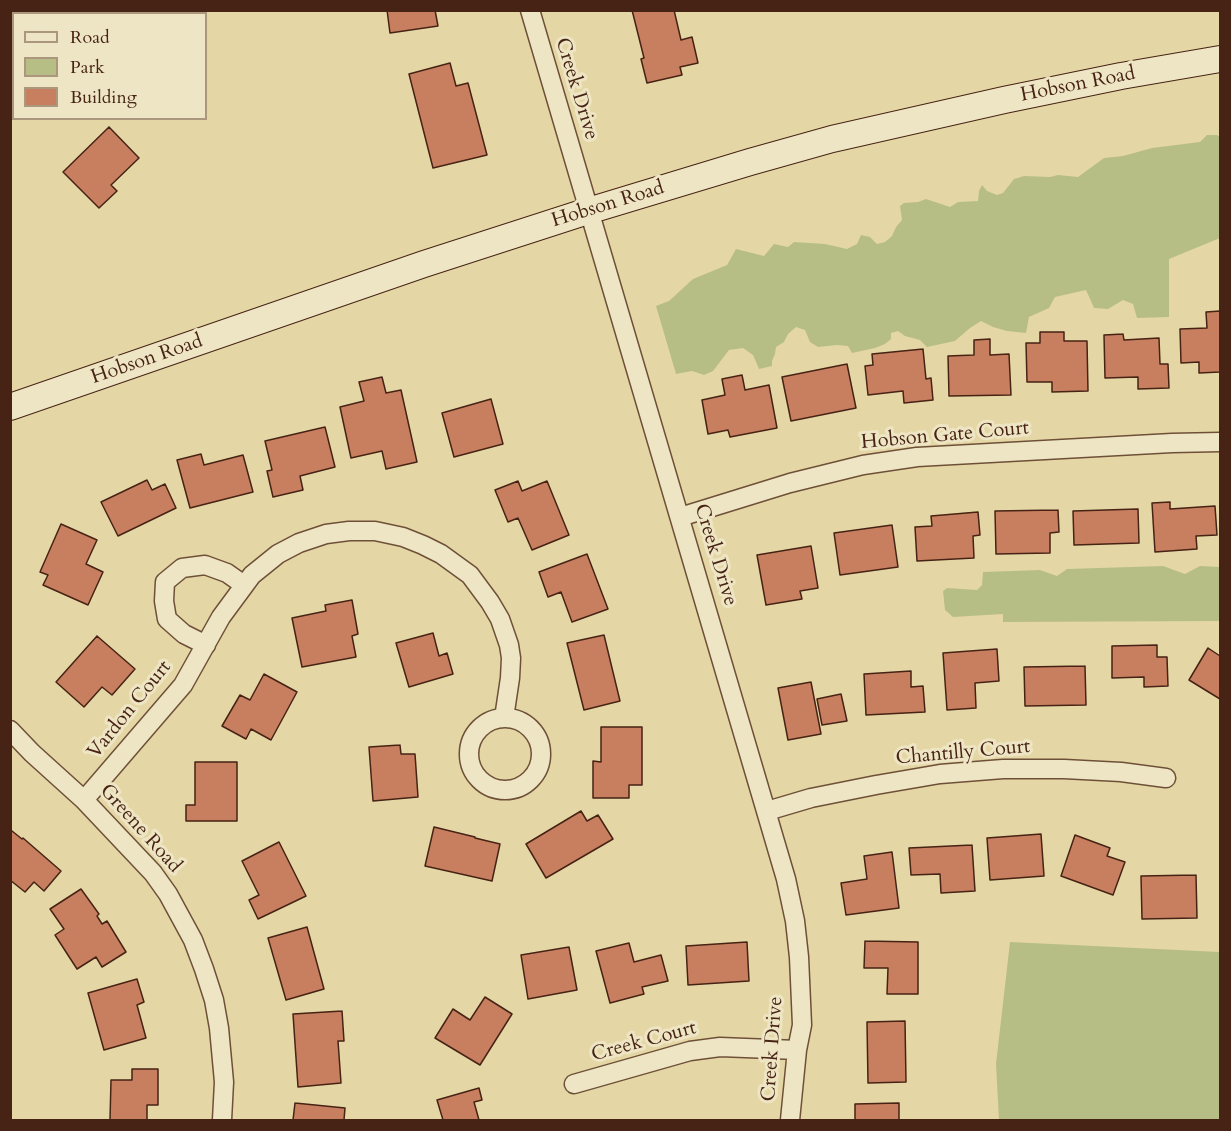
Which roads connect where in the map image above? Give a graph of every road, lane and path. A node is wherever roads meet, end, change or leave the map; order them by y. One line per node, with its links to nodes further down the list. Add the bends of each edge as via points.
1 (530, 10): 3 (street, Creek Drive)
2 (1221, 59): 3 (main road, Hobson Road, via 1004,100 832,139)
3 (588, 211): 4 (main road, Hobson Road); 6 (street, Creek Drive)
4 (10, 407)
5 (1221, 442): 6 (street, Hobson Gate Court, via 917,457 790,483)
6 (680, 518): 13 (street, Creek Drive)
7 (244, 585): 8 (street, Vardon Court); 8 (street, via 205,565 182,568 165,582 167,619 184,634); 9 (street, Vardon Court, via 278,554 326,534 375,531 403,537 441,554 470,575 506,632 511,658)
8 (206, 645): 12 (street, Vardon Court, via 183,685)
9 (504, 718)
10 (10, 730): 12 (street, Greene Road)
11 (1166, 778): 13 (street, Chantilly Court, via 1121,772 1003,768 876,785)
12 (84, 800): 16 (street, Greene Road, via 153,873 193,940 219,1028 224,1082)
13 (767, 811): 14 (street, Creek Drive, via 786,879 798,945 802,1024)
14 (797, 1050): 15 (street, Creek Court, via 720,1047 690,1051); 17 (street, Creek Drive)
15 (574, 1084)
16 (222, 1120)
17 (790, 1120)

